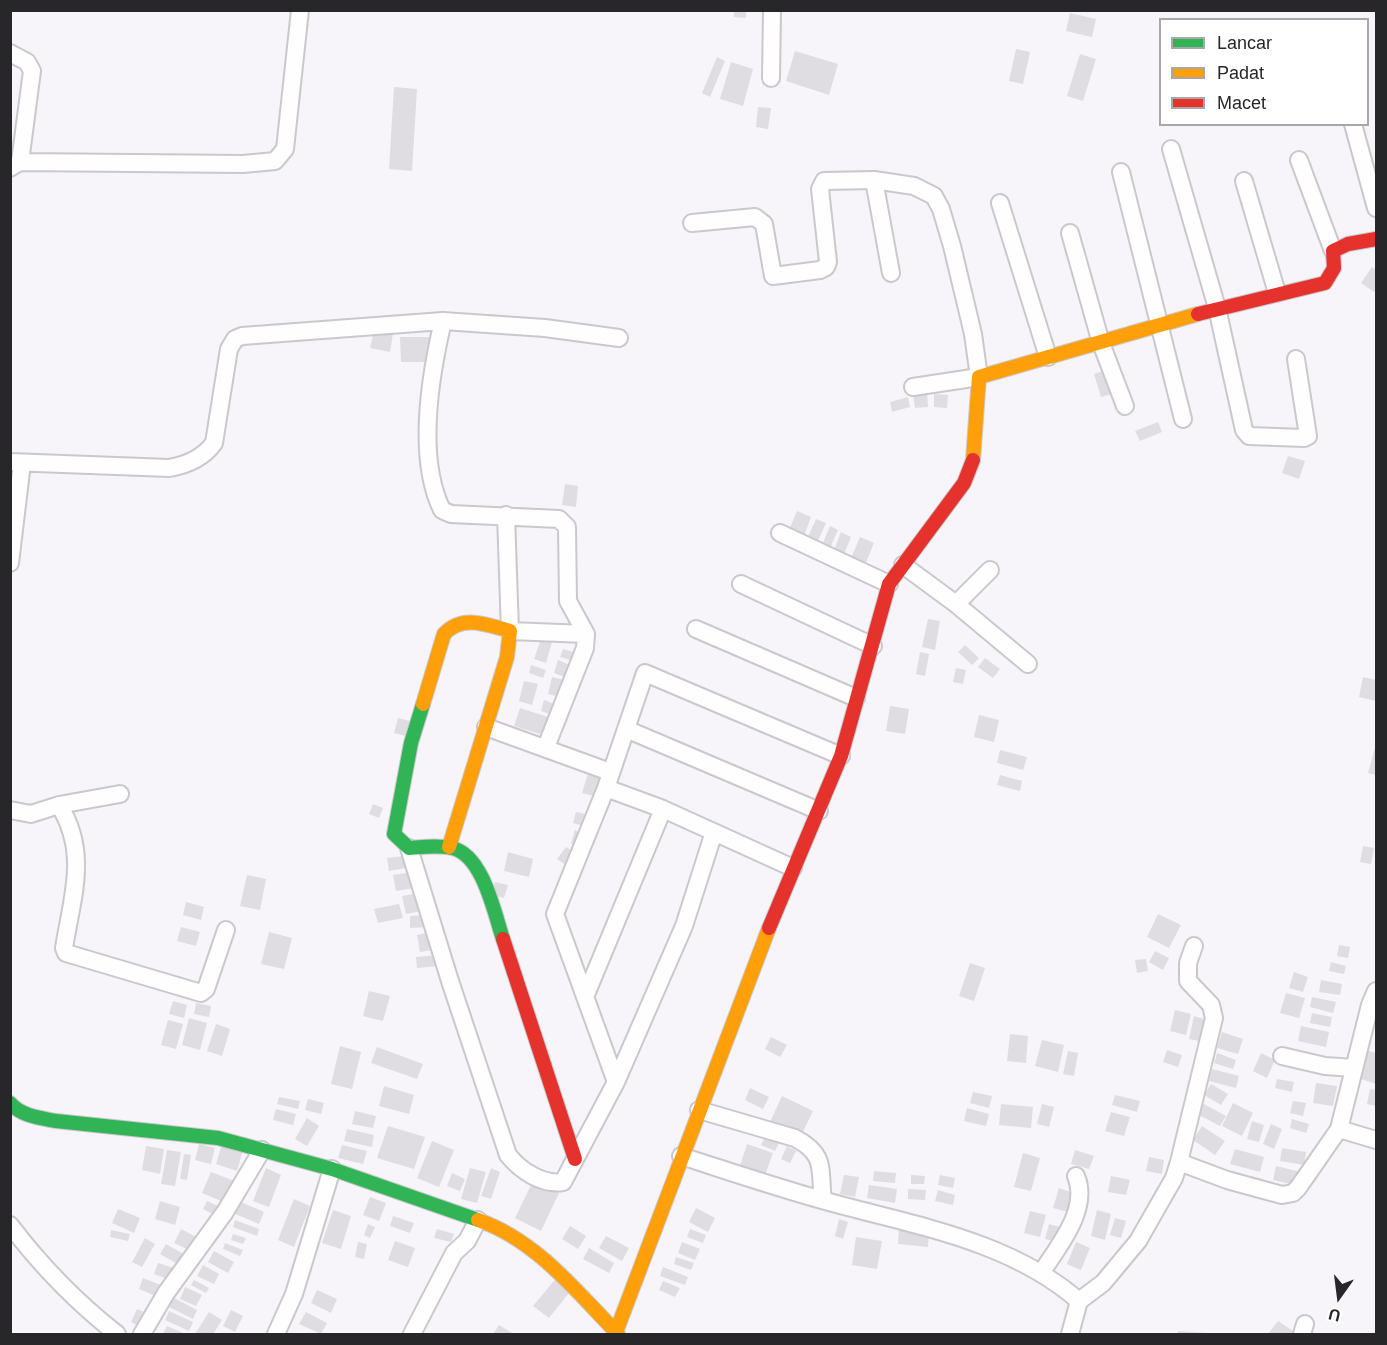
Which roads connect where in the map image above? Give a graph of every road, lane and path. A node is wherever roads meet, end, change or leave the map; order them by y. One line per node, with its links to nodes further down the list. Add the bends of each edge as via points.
1 (300, 10): 8 (street, via 285,149 275,161)
2 (772, 10): 4 (street)
3 (10, 53): 8 (street, via 27,62 32,71)
4 (771, 78)
5 (1354, 126): 13 (street)
6 (1172, 149): 20 (street)
7 (1299, 160): 17 (street)
8 (15, 165)
9 (1121, 172): 22 (street)
10 (874, 180): 14 (street, via 828,179 822,184 828,262 820,270 772,276 764,224 759,219); 18 (street); 27 (street, via 926,189 941,209 973,334)
11 (1244, 181): 19 (street)
12 (1000, 202): 25 (street)
13 (1377, 208)
14 (692, 223)
15 (1070, 233): 24 (street)
16 (1377, 239): 17 (street)
17 (1333, 251): 19 (street, via 1332,278)
18 (891, 273)
19 (1277, 293): 20 (street)
20 (1217, 308): 22 (street); 26 (street, via 1244,430 1249,436 1308,436)
21 (443, 321): 23 (street); 31 (street, via 235,339 229,349 214,443 206,454 182,466); 32 (street, via 429,392 428,454 440,506 451,514)
22 (1160, 324): 24 (street); 30 (street)
23 (619, 338)
24 (1101, 343): 25 (street); 29 (street)
25 (1048, 357): 27 (street)
26 (1296, 359)
27 (979, 377): 28 (street); 35 (street, via 974,462 964,483)
28 (913, 387)
29 (1125, 406)
30 (1183, 419)
31 (16, 462): 34 (street)
32 (506, 515): 41 (street); 42 (street, via 564,522 568,601)
33 (780, 533): 38 (street)
34 (10, 563)
35 (903, 565): 38 (street); 39 (street)
36 (990, 570): 39 (street)
37 (741, 584): 43 (street)
38 (889, 584): 43 (street)
39 (956, 604): 44 (street)
40 (696, 629): 45 (street)
41 (510, 631): 42 (street); 46 (street, via 507,657); 58 (street, via 464,621 452,625 444,634 411,743 394,834)
42 (586, 634): 48 (street, via 585,648)
43 (873, 646): 45 (street)
44 (1028, 664)
45 (856, 698): 49 (street)
46 (486, 727): 48 (street); 57 (street)
47 (626, 729): 49 (street, via 645,673); 50 (street); 55 (street)
48 (546, 747): 50 (street)
49 (841, 756): 55 (street)
50 (608, 780): 53 (street); 62 (street, via 555,914)
51 (120, 794): 52 (street)
52 (59, 805): 54 (street, via 31,814); 60 (street, via 76,844 77,873 66,952 201,993 206,989)
53 (663, 809): 56 (street); 62 (street)
54 (10, 810)
55 (819, 811): 59 (street)
56 (714, 832): 59 (street); 66 (street, via 684,926)
57 (449, 847): 58 (street); 73 (street, via 471,856 483,879)
58 (410, 848): 73 (street, via 508,1155 523,1170 552,1184 563,1182)
59 (793, 868): 67 (street)
60 (226, 930)
61 (1194, 946): 74 (street, via 1188,963 1188,981 1211,1005 1214,1018)
62 (585, 997): 66 (street)
63 (1374, 1001): 65 (street)
64 (1281, 1056): 65 (street)
65 (1354, 1068): 69 (street)
66 (616, 1082): 73 (street)
67 (699, 1110): 72 (street); 77 (street, via 806,1144 820,1158)
68 (12, 1111): 71 (street, via 57,1121 218,1138)
69 (1340, 1129): 70 (street); 74 (street, via 1288,1196)
70 (1377, 1140)
71 (262, 1150): 75 (street); 84 (street)
72 (681, 1156): 77 (street); 82 (street)
73 (575, 1159)
74 (1179, 1162): 81 (street, via 1138,1241 1103,1283)
75 (332, 1169): 78 (street); 85 (street, via 294,1294)
76 (1077, 1176): 80 (street, via 1080,1191 1073,1219)
77 (823, 1200): 80 (street, via 945,1231)
78 (478, 1220): 82 (street, via 527,1245 581,1293); 86 (street, via 467,1241 454,1252)
79 (10, 1225): 83 (street, via 40,1265)
80 (1041, 1273): 81 (street)
81 (1079, 1301): 87 (street)
82 (617, 1334)
83 (117, 1335)
84 (142, 1335)
85 (276, 1335)
86 (412, 1335)
87 (1070, 1335)

